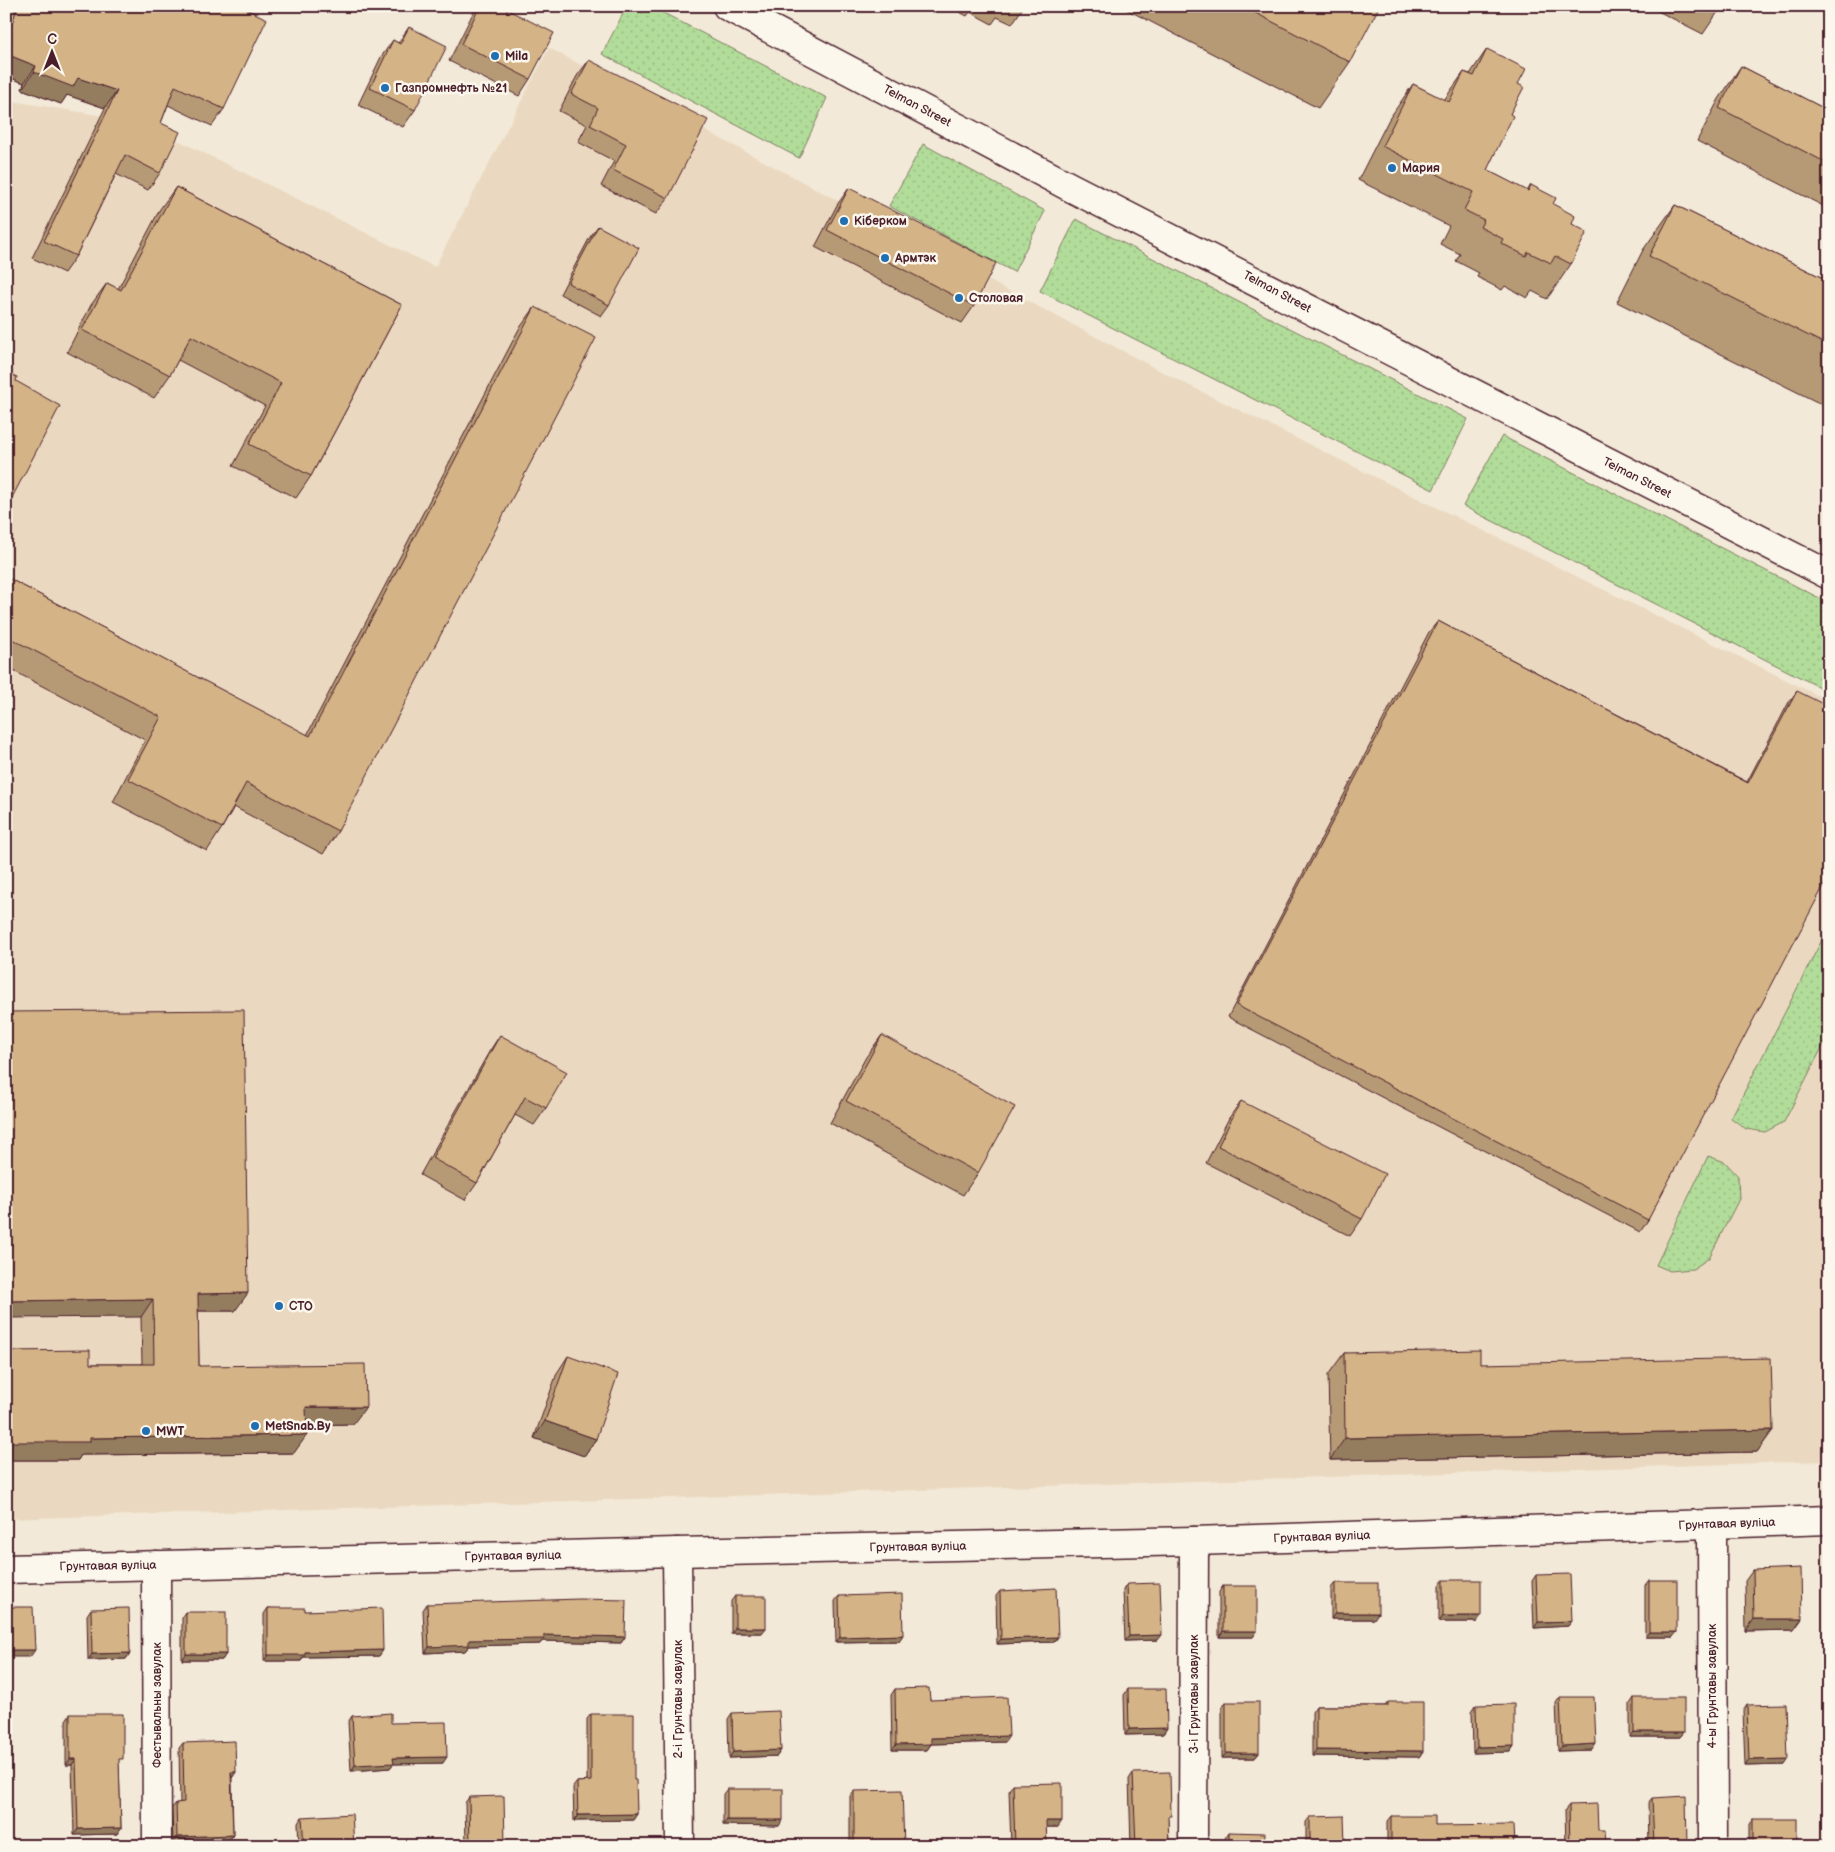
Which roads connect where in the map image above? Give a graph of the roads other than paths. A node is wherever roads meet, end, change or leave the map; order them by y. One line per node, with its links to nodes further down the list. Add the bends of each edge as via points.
1 (727, 6): 2 (main road, Telman Street, via 1072,188)
2 (1829, 575)
3 (1829, 1520): 4 (main road, Грунтавая вуліца)
4 (1712, 1525): 5 (main road, Грунтавая вуліца); 12 (main road, 4-ы Грунтавы завулак)
5 (1194, 1542): 6 (main road, Грунтавая вуліца); 11 (main road, 3-і Грунтавы завулак)
6 (677, 1552): 7 (main road, Грунтавая вуліца); 10 (main road, 2-і Грунтавы завулак)
7 (156, 1565): 8 (main road, Грунтавая вуліца); 9 (main road, Фестывальны завулак)
8 (6, 1569)
9 (157, 1846)
10 (680, 1846)
11 (1193, 1846)
12 (1713, 1846)

